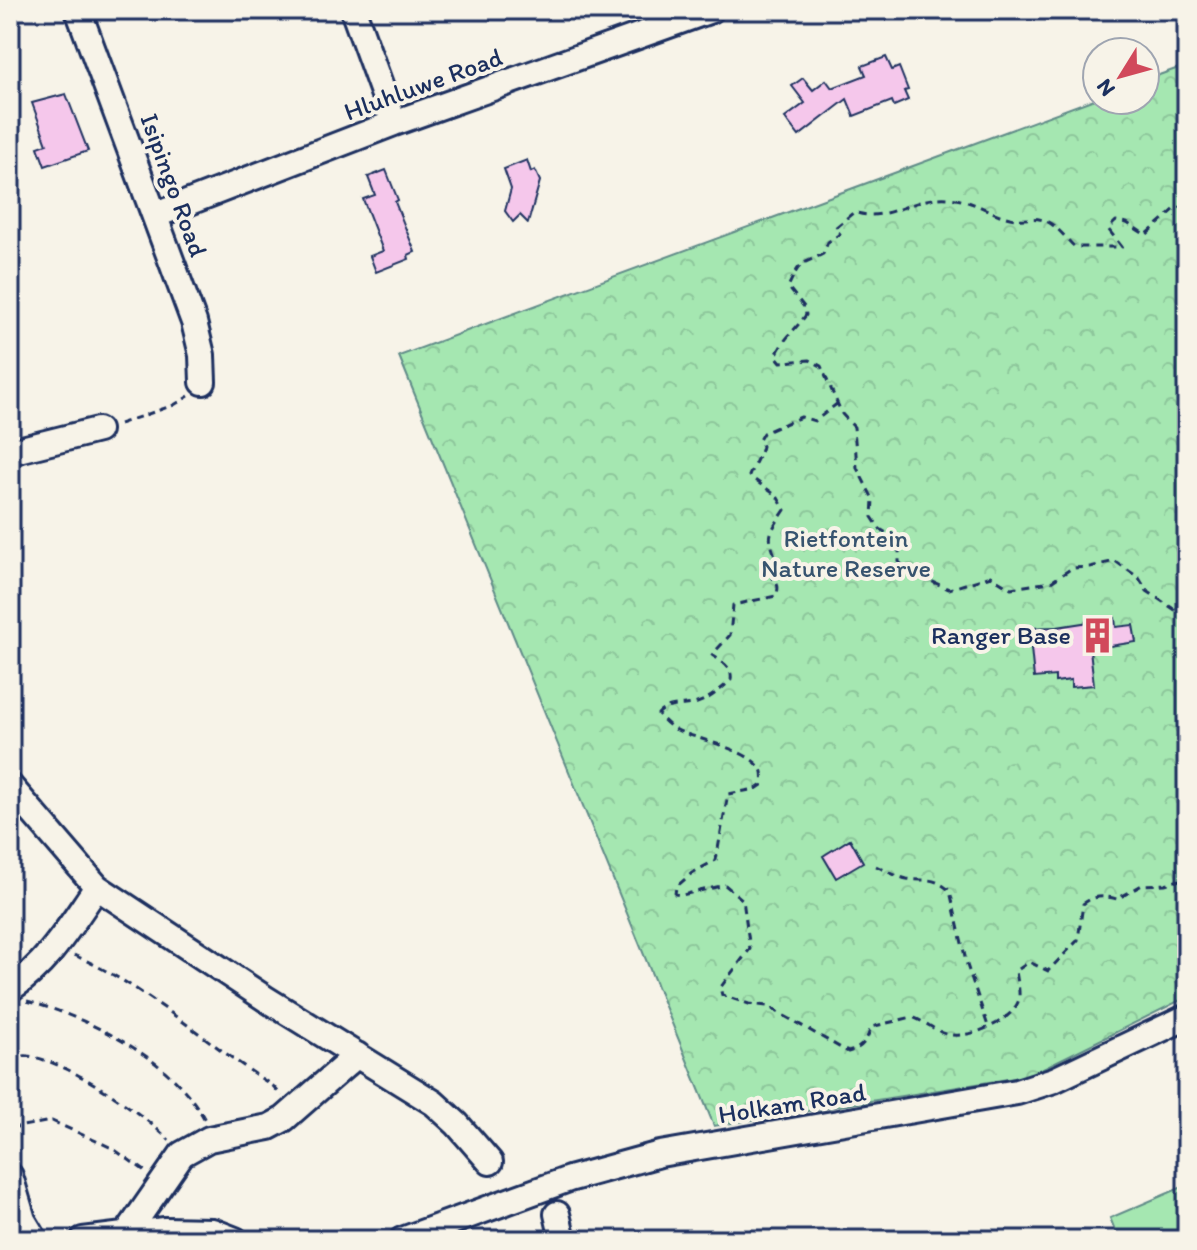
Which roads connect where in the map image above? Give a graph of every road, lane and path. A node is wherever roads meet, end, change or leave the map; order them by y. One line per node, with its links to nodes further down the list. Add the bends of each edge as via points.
1 (78, 10): 6 (street, Isipingo Road)
2 (353, 10): 4 (street)
3 (711, 10): 4 (street, Hluhluwe Road)
4 (394, 123): 6 (street, Hluhluwe Road)
5 (1187, 205): 8 (path, via 1146,235 1116,221 1108,229 1122,247 1097,249 1075,247 1053,224 1037,217 1016,219 960,199 937,198 887,214 854,212 845,217 835,228 840,234 823,254 797,267 788,287 806,315 782,341 776,356 781,362 810,360 821,366)
6 (156, 215): 7 (street, Isipingo Road, via 194,322)
7 (203, 382): 9 (path, via 174,405)
8 (838, 403): 11 (path, via 854,427 857,468 873,499 872,517 899,541 899,562 910,572 949,589 991,576 1011,588 1051,582 1072,568 1115,561); 19 (path, via 815,421 801,417 763,433 749,476 777,496 785,510 769,533 779,566 772,578 776,596 733,605 730,635 712,655 729,667 731,680 697,703 658,714 679,732 735,751 762,771 762,785 728,794 716,860 692,873 675,894 725,885 743,900 750,949 720,988 722,995 767,1006 848,1052 867,1041 871,1027 912,1017 947,1034 975,1035)
9 (98, 430): 10 (street)
10 (10, 452)
11 (1187, 618)
12 (10, 786): 15 (street)
13 (876, 866): 19 (path, via 905,879 928,878 950,891)
14 (1187, 878): 19 (path, via 1142,885 1117,899 1103,896 1083,904 1078,940 1048,971 1029,962 1016,971 1019,1001)
15 (97, 887): 16 (street); 20 (street)
16 (57, 948): 17 (street, via 22,981); 22 (path, via 156,1001 273,1086)
17 (17, 994): 24 (path, via 119,1038 180,1084 205,1119)
18 (1187, 1017): 30 (street, Holkam Road, via 1017,1092 660,1154 569,1179)
19 (989, 1029)
20 (357, 1055): 22 (street); 26 (street, via 434,1103)
21 (10, 1060): 25 (path, via 26,1056 55,1064 117,1097)
22 (292, 1113): 24 (street, via 269,1127)
23 (10, 1128): 28 (path, via 52,1121 112,1148)
24 (209, 1139): 25 (street)
25 (182, 1154): 28 (street)
26 (490, 1162)
27 (10, 1176): 32 (street)
28 (161, 1182): 31 (street)
29 (557, 1214): 36 (street)
30 (438, 1235): 35 (street, Holkam Road)
31 (136, 1238): 33 (street); 34 (street, via 165,1230 204,1231)
32 (35, 1240)
33 (83, 1240)
34 (235, 1240)
35 (402, 1240)
36 (563, 1240)

